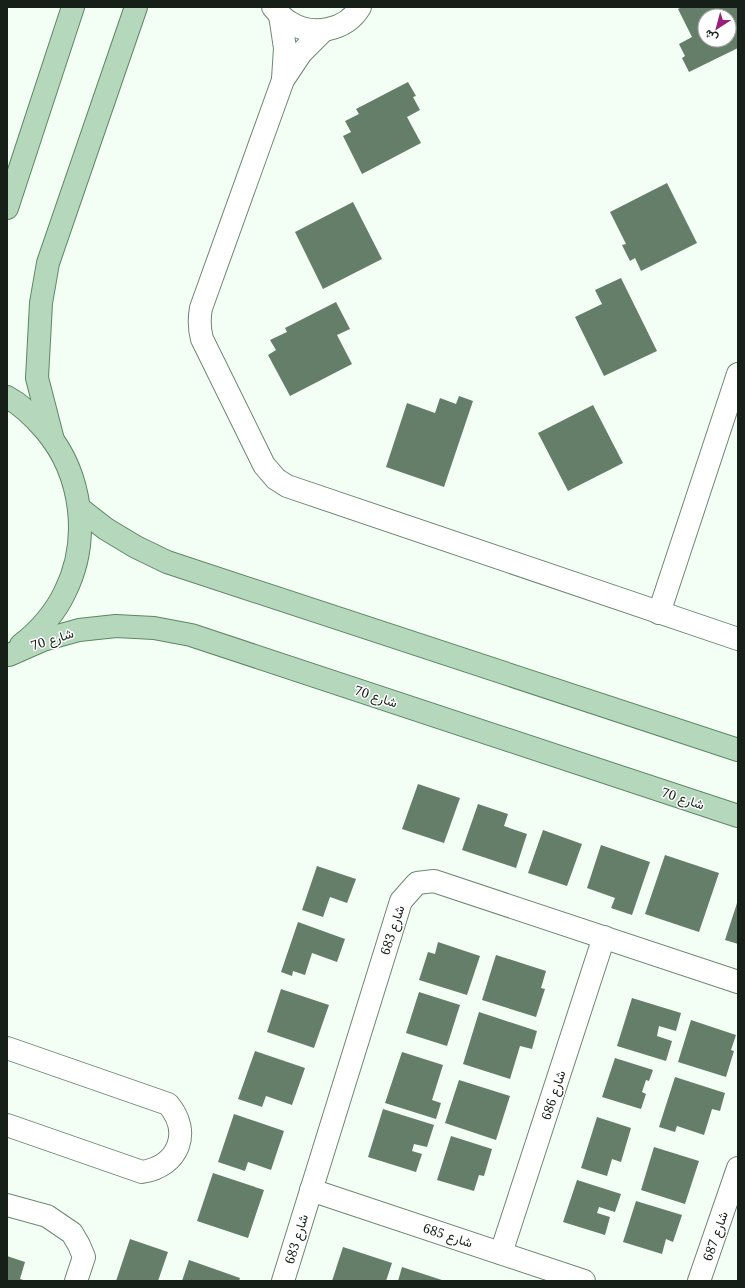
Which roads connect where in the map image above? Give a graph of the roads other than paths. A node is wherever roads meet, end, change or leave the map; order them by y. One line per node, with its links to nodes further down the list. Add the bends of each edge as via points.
1 (360, 7): 5 (street, via 348,20)
2 (137, 11): 10 (main road, via 48,263 42,303 37,378)
3 (276, 11): 5 (street, via 289,23 300,28); 6 (street, via 285,48)
4 (68, 12): 7 (main road)
5 (324, 30): 6 (street, via 301,53)
6 (283, 80): 12 (street, via 199,318 202,339 264,464 276,479 287,486)
7 (7, 208)
8 (738, 374): 12 (street)
9 (7, 397): 10 (main road, via 35,418)
10 (53, 440): 11 (main road, via 68,467)
11 (79, 508): 14 (main road, via 80,537 75,565 65,591 50,616 31,637); 15 (main road, via 106,529 167,562)
12 (659, 613): 13 (street)
13 (738, 639)
14 (8, 655): 16 (main road, شارع 70, via 43,640 79,630 116,626 154,628 190,635)
15 (738, 750)
16 (738, 816)
17 (604, 937): 18 (street, شارع 683); 22 (street, شارع 683, via 434,881 417,883 401,901); 24 (street, شارع 686)
18 (738, 982)
19 (7, 1048): 20 (street, via 168,1104 179,1122 181,1132 176,1152 169,1160 157,1169 142,1172)
20 (7, 1125)
21 (738, 1168): 28 (street, شارع 687)
22 (311, 1190): 24 (street, شارع 685); 26 (street, شارع 683)
23 (7, 1205): 25 (street, via 47,1216 72,1233 84,1257)
24 (501, 1253): 27 (street, شارع 685)
25 (76, 1281)
26 (283, 1281)
27 (584, 1281)
28 (699, 1281)

